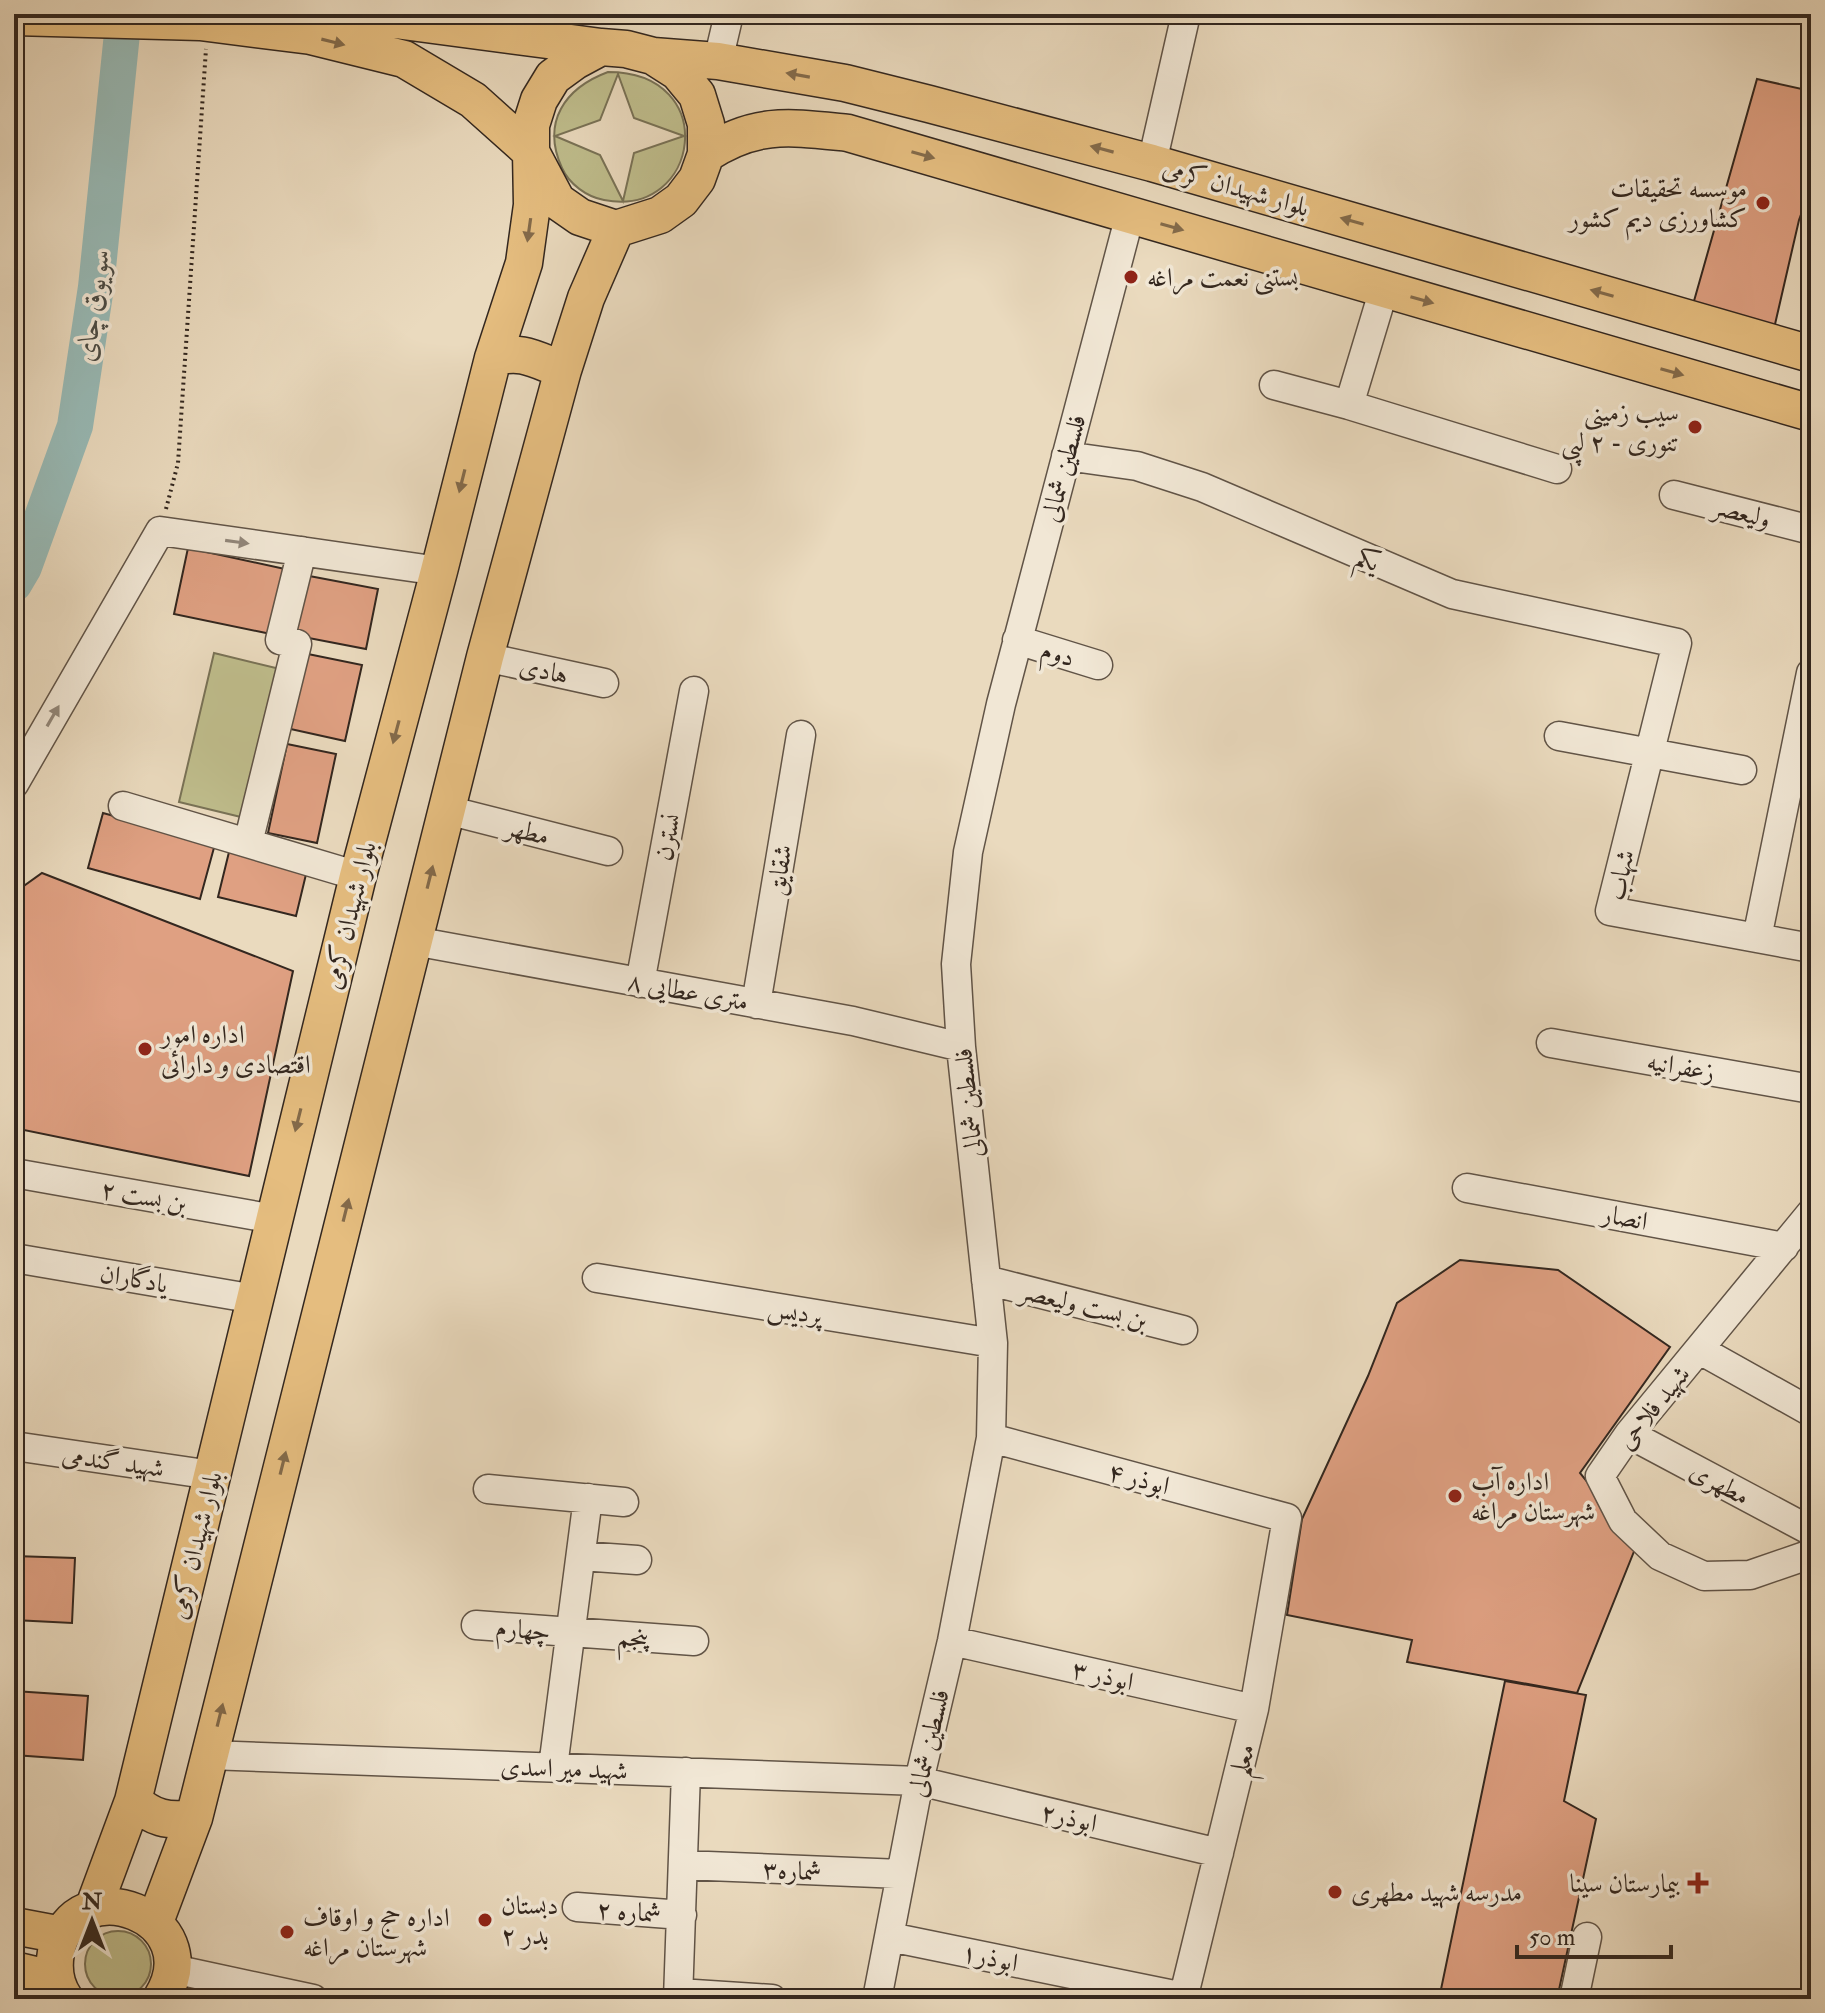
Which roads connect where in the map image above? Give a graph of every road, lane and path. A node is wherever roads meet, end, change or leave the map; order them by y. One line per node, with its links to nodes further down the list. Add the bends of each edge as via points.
1 (350, 14): 6 (main road)
2 (729, 14): 8 (street)
3 (1186, 14): 13 (street)
4 (14, 17): 5 (main road)
5 (204, 33): 11 (main road, one-way to 11, via 311,36 404,59 473,100); 27 (path, via 178,463)
6 (601, 47): 7 (main road); 11 (main road, via 553,77 531,125)
7 (653, 56): 8 (main road, بلوار شهیدان کرمی); 12 (main road, via 678,72 697,95 706,124)
8 (718, 61): 9 (main road, بلوار شهیدان کرمی, one-way to 8)
9 (845, 83): 10 (main road, via 840,109); 13 (main road, بلوار شهیدان کرمی, one-way to 9)
10 (848, 133): 12 (main road, via 762,128 726,140); 14 (main road, one-way to 14)
11 (531, 152): 15 (main road, via 557,201 580,217); 18 (main road, بلوار شهیدان کرمی, one-way to 18, via 532,205 524,263)
12 (706, 154): 15 (main road, via 697,179 681,200 660,215)
13 (1152, 163): 17 (main road, بلوار شهیدان کرمی, one-way to 13)
14 (1130, 215): 16 (main road, one-way to 16); 23 (street, فلسطین شمالی)
15 (616, 229): 19 (main road)
16 (1384, 289): 21 (street); 22 (main road, one-way to 22)
17 (1811, 354)
18 (493, 358): 19 (main road, via 511,352); 29 (main road, بلوار شهیدان کرمی, one-way to 29)
19 (563, 370): 32 (main road)
20 (1274, 385): 21 (street)
21 (1349, 405): 24 (street)
22 (1811, 413)
23 (1066, 456): 30 (street, فلسطین شمالی); 31 (street, یکم, via 1137,466 1202,487 1452,594)
24 (1557, 469)
25 (1674, 495): 26 (street, ولیعصر)
26 (1811, 530)
27 (160, 531): 28 (street, one-way to 28); 41 (street, one-way to 27)
28 (302, 551): 29 (street); 44 (street, via 280,640 297,644)
29 (439, 571): 46 (main road, بلوار شهیدان کرمی, one-way to 46)
30 (1017, 640): 33 (street, دوم); 53 (street, فلسطین شمالی, via 968,852 956,964)
31 (1677, 643): 39 (street, شهاب)
32 (485, 657): 35 (street, هادی); 43 (main road)
33 (1098, 665)
34 (1811, 673): 47 (street)
35 (604, 683)
36 (694, 691): 50 (street, نسترن)
37 (801, 735): 51 (street, شقایق)
38 (1559, 736): 39 (street)
39 (1650, 752): 40 (street); 47 (street, شهاب, via 1610,911)
40 (1742, 770)
41 (14, 784)
42 (123, 806): 44 (street)
43 (447, 810): 45 (street, مطهر); 48 (main road, one-way to 43)
44 (248, 843): 46 (street)
45 (608, 851)
46 (358, 876): 58 (main road, بلوار شهیدان کرمی, one-way to 58)
47 (1757, 938): 49 (street, شهاب)
48 (414, 941): 50 (street, ۸ متری عطایی); 85 (main road, one-way to 48)
49 (1811, 948)
50 (640, 983): 51 (street, ۸ متری عطایی)
51 (756, 1004): 53 (street, ۸ متری عطایی)
52 (1551, 1043): 54 (street, زعفرانیه)
53 (961, 1047): 62 (street, فلسطین شمالی)
54 (1811, 1089)
55 (14, 1173): 58 (street, بن بست ۲)
56 (1467, 1188): 59 (street, انصار)
57 (1809, 1218): 59 (street, شهید فلاحی)
58 (274, 1219): 63 (main road, بلوار شهیدان کرمی)
59 (1784, 1247): 66 (street, شهید فلاحی)
60 (14, 1258): 63 (street, یادگاران)
61 (597, 1278): 65 (street, پردیس)
62 (986, 1280): 64 (street, بن بست ولیعصر); 65 (street, فلسطین شمالی)
63 (255, 1299): 71 (main road, بلوار شهیدان کرمی)
64 (1183, 1330)
65 (993, 1343): 69 (street, فلسطین شمالی)
66 (1700, 1350): 67 (street); 68 (street, شهید فلاحی)
67 (1811, 1412)
68 (1629, 1434): 76 (street, مطهری); 77 (street, شهید فلاحی, via 1600,1476 1623,1521 1660,1556 1704,1576 1750,1575)
69 (991, 1438): 75 (street, ابوذر ۴); 83 (street, فلسطین شمالی)
70 (14, 1446): 71 (street, شهید گندمی)
71 (212, 1475): 89 (main road, بلوار شهیدان کرمی)
72 (488, 1489): 73 (street)
73 (588, 1498): 74 (street); 78 (street)
74 (624, 1502)
75 (1287, 1518): 84 (street, معلم)
76 (1811, 1531)
77 (1811, 1554)
78 (581, 1556): 79 (street); 81 (street)
79 (637, 1560)
80 (476, 1625): 81 (street, چهارم)
81 (571, 1633): 82 (street, پنجم); 86 (street)
82 (694, 1641)
83 (952, 1641): 84 (street, ابوذر ۳); 88 (street, فلسطین شمالی)
84 (1254, 1709): 91 (street, معلم)
85 (209, 1755): 86 (street, شهید میر اسدی); 90 (main road)
86 (553, 1767): 87 (street, شهید میر اسدی)
87 (686, 1772): 88 (street, شهید میر اسدی); 92 (street)
88 (919, 1781): 91 (street, ابوذر۲); 93 (street, فلسطین شمالی)
89 (133, 1801): 90 (main road, via 151,1815 171,1821); 95 (main road, بلوار شهیدان کرمی)
90 (194, 1818): 97 (main road)
91 (1219, 1853): 106 (street, معلم)
92 (683, 1865): 93 (street, شماره۳); 96 (street)
93 (901, 1874): 100 (street, فلسطین شمالی)
94 (577, 1907): 96 (street, شماره ۲)
95 (93, 1909): 97 (main road, via 126,1907); 99 (main road)
96 (682, 1915): 105 (street)
97 (155, 1922): 103 (main road, via 171,1952)
98 (14, 1926): 99 (main road)
99 (62, 1935): 104 (main road, via 54,1963)
100 (890, 1937): 106 (street, ابوذر۱); 109 (street, فلسطین شمالی)
101 (1587, 1937): 110 (street)
102 (14, 1970): 104 (main road)
103 (167, 1984): 107 (street)
104 (61, 1989)
105 (678, 1996): 108 (street)
106 (1184, 1998)
107 (313, 1999)
108 (772, 1999)
109 (877, 1999)
110 (1574, 1999)

